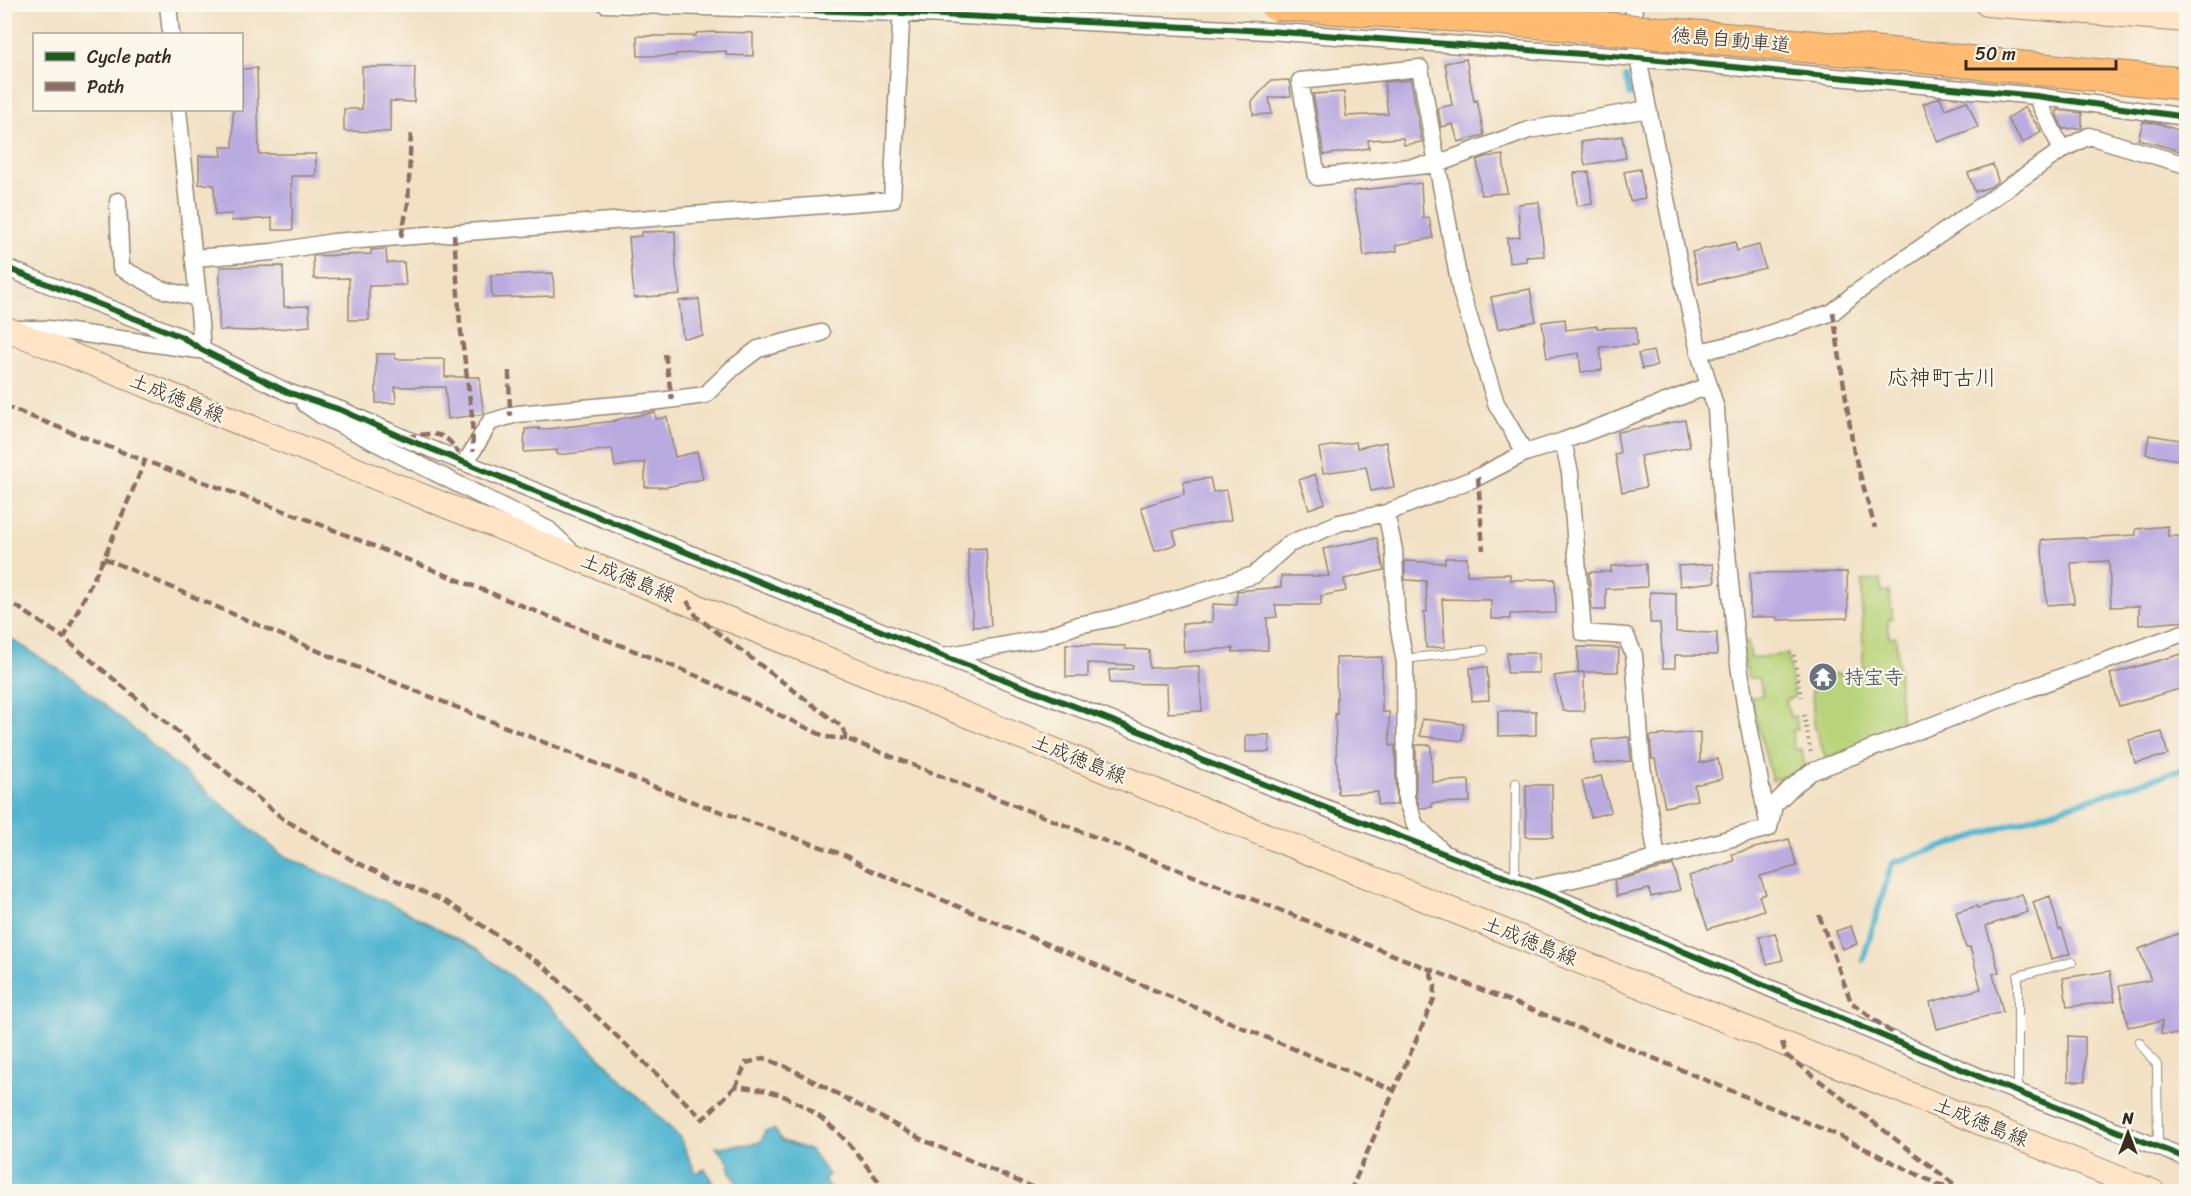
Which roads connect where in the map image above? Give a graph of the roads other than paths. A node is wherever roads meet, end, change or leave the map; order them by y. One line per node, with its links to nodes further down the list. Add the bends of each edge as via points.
1 (168, 4): 8 (street)
2 (605, 4): 6 (street)
3 (1275, 4): 10 (highway, 徳島自動車道, bridge, via 1479,17)
4 (1633, 4): 9 (street)
5 (1987, 4): 7 (main road)
6 (901, 8): 9 (street); 19 (street, via 892,200 333,242 272,252)
7 (2187, 20)
8 (171, 33)
9 (1638, 58): 11 (street); 12 (street)
10 (2187, 84)
11 (2036, 96): 14 (street); 15 (street)
12 (1648, 109): 16 (street, via 1529,130); 25 (street)
13 (178, 111): 19 (street)
14 (2187, 117)
15 (2062, 150): 17 (street, via 2089,136); 25 (street, via 1833,312 1751,340)
16 (1437, 164): 16 (street, via 1317,177 1300,81 1420,68); 29 (street, via 1461,292 1496,403)
17 (2187, 165)
18 (118, 201): 21 (street, via 122,268 160,289)
19 (193, 258): 21 (street)
20 (4, 267): 24 (street, via 182,337)
21 (198, 298): 24 (street)
22 (5, 329): 24 (street, via 49,329); 32 (main road, 土成徳島線)
23 (822, 333): 30 (street, via 758,349 705,395 517,414 490,422)
24 (202, 350): 27 (street)
25 (1699, 352): 26 (street)
26 (1708, 386): 28 (street); 38 (street, via 1716,409 1737,652)
27 (286, 392): 30 (street, via 341,410); 32 (street, via 321,415 549,530)
28 (1563, 441): 29 (street); 40 (street, via 1570,473 1583,633 1626,636 1634,655 1642,766)
29 (1525, 453): 31 (street, via 1478,477)
30 (466, 462): 35 (street)
31 (1386, 513): 35 (street, via 1339,523 1289,544 1254,575 1040,639); 36 (street, via 1394,550 1396,612)
32 (579, 558): 48 (main road, 土成徳島線)
33 (2187, 632): 38 (street, via 1811,772 1774,805)
34 (1484, 650): 36 (lane)
35 (943, 656): 39 (street)
36 (1404, 659): 39 (street, via 1406,798 1415,825)
37 (1516, 783): 41 (lane)
38 (1769, 828): 40 (street)
39 (1445, 854): 41 (street)
40 (1657, 858): 42 (street)
41 (1515, 881): 42 (street)
42 (1533, 888): 45 (street)
43 (2072, 962): 45 (lane, via 2018,976)
44 (2139, 1042): 46 (lane, via 2157,1065)
45 (2018, 1092): 46 (street)
46 (2158, 1146): 47 (street)
47 (2187, 1158)
48 (2153, 1191)

